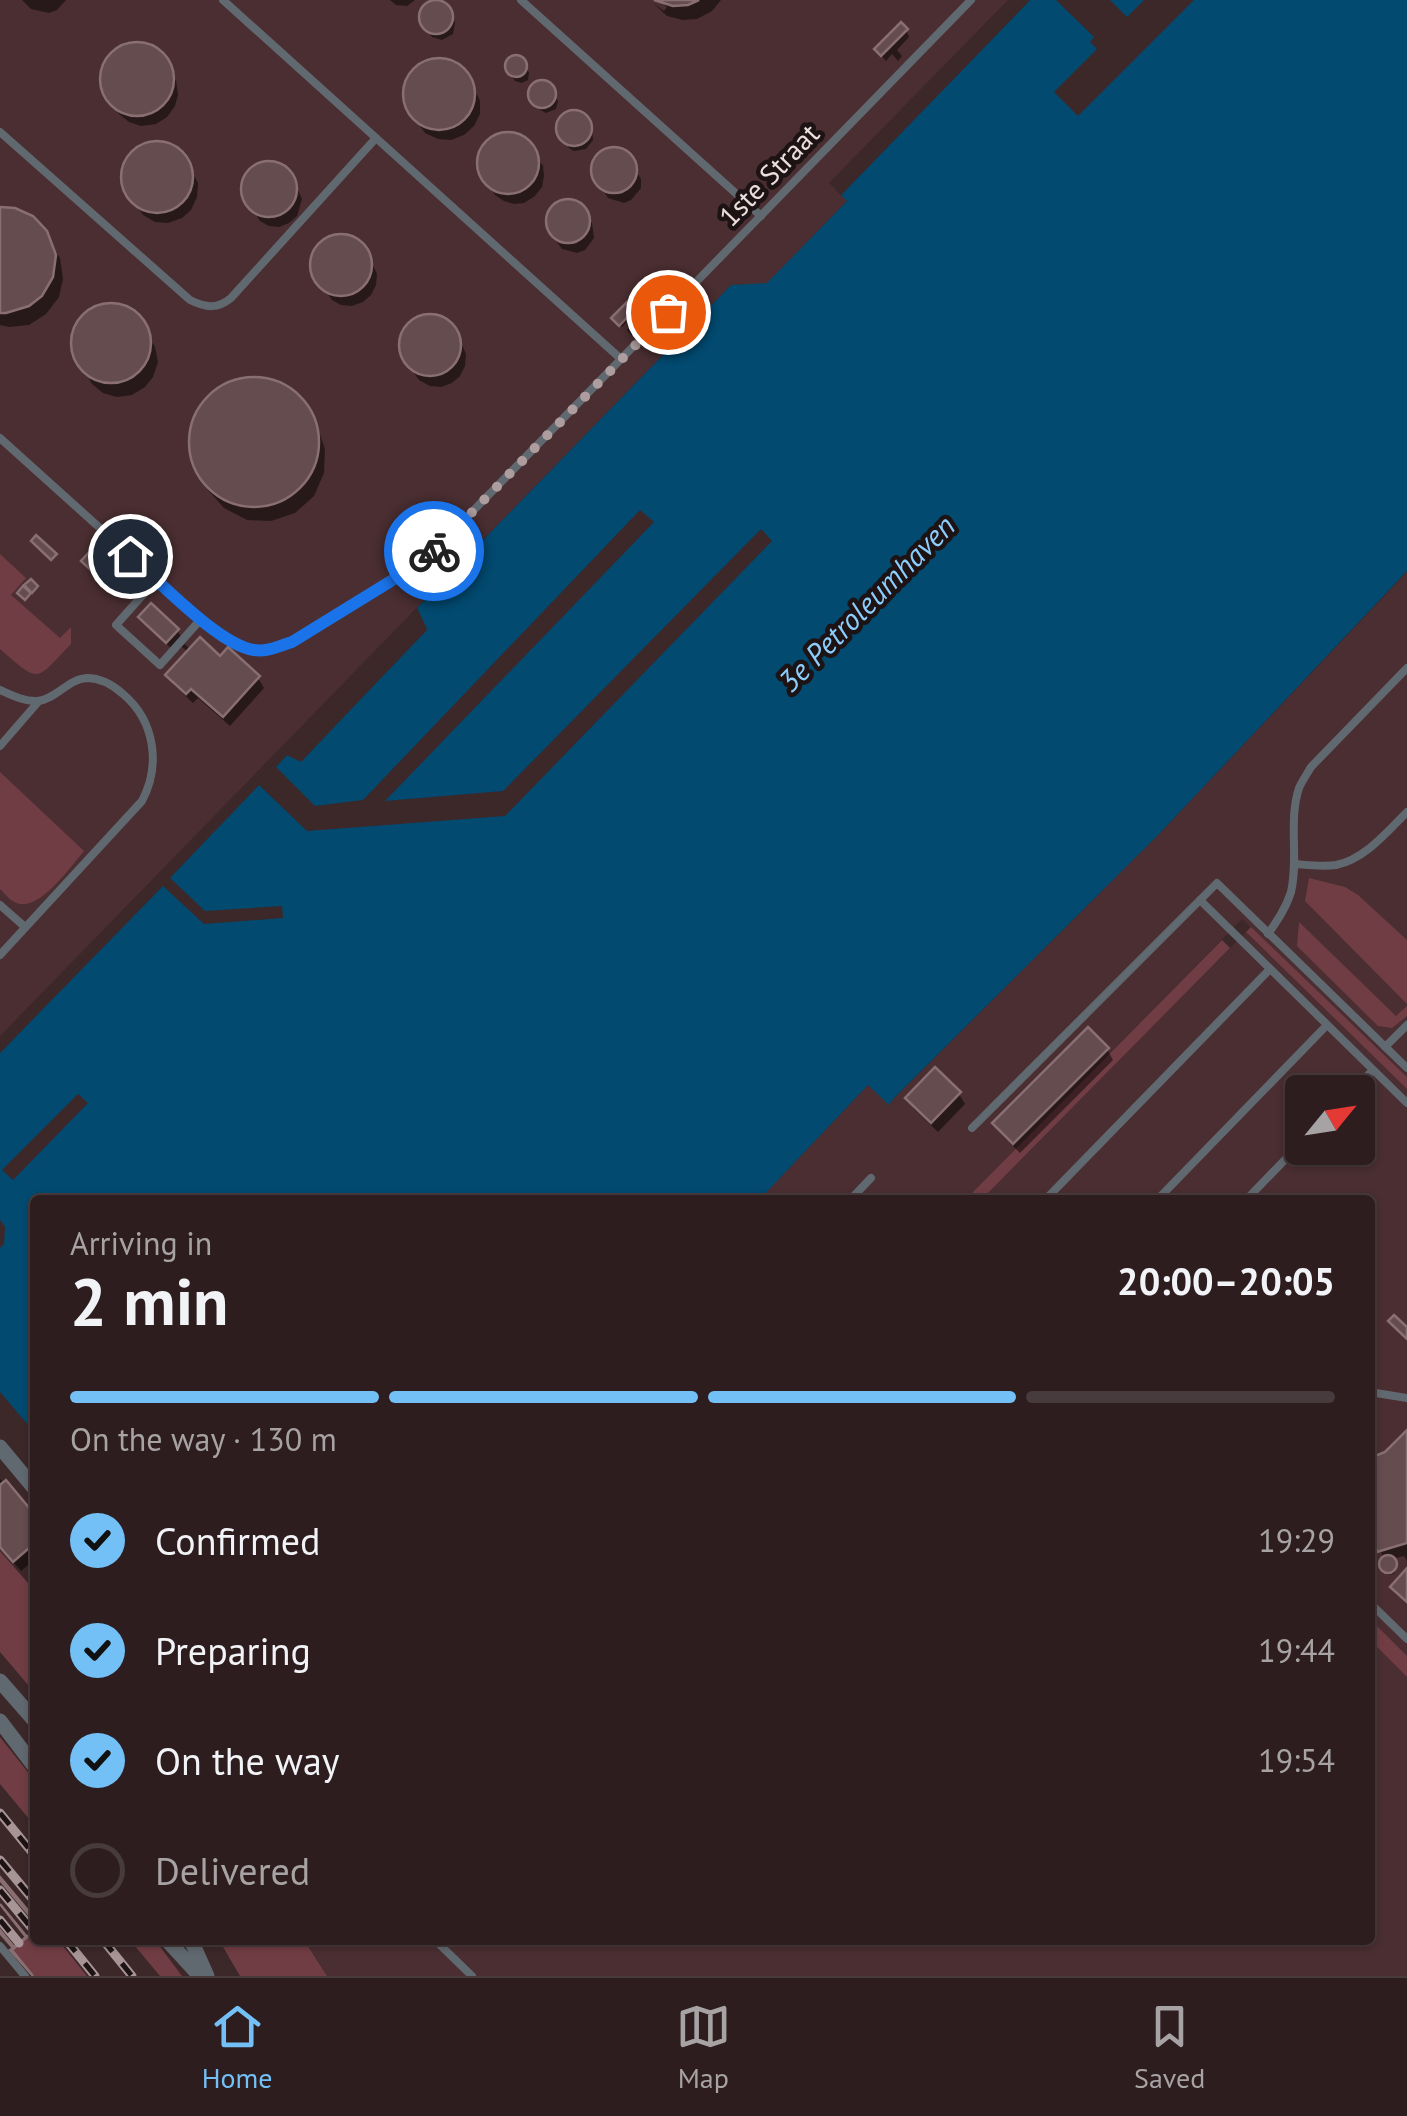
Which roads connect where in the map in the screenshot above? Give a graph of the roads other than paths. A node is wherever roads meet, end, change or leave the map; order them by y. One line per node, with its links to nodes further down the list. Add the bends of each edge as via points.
1 (223, 0): 5 (lane)
2 (521, 0): 6 (lane)
3 (971, 0): 6 (lane, 1ste Straat)
4 (0, 132): 5 (lane, via 202,306 232,298)
5 (376, 138): 7 (lane)
6 (760, 216): 7 (lane, 1ste Straat)
7 (621, 359): 10 (lane, 1ste Straat, via 417,565 282,646 240,647)
8 (0, 438): 9 (lane)
9 (157, 579): 10 (lane); 10 (lane, via 116,626 160,665)
10 (201, 619)
11 (1407, 668): 16 (lane, via 1300,786)
12 (0, 690): 13 (lane)
13 (39, 701): 14 (lane); 19 (lane, via 85,678 117,689 148,728 154,766 142,801)
14 (0, 746)
15 (1407, 812): 16 (lane, via 1356,858 1336,865)
16 (1295, 864): 20 (lane, via 1284,910)
17 (1200, 900): 20 (lane, via 1216,884); 22 (lane); 30 (lane)
18 (0, 905): 19 (lane)
19 (25, 928): 21 (lane)
20 (1268, 934): 25 (lane)
21 (0, 955)
22 (1270, 970): 24 (lane); 34 (lane)
23 (1407, 1024): 25 (lane)
24 (1327, 1025): 27 (lane); 35 (lane)
25 (1385, 1047): 26 (lane)
26 (1407, 1068)
27 (1373, 1070): 28 (lane); 29 (lane)
28 (1368, 1075)
29 (1407, 1103)
30 (972, 1128)
31 (1285, 1160): 36 (lane)
32 (871, 1178): 33 (lane)
33 (855, 1195)
34 (1050, 1195)
35 (1162, 1195)
36 (1251, 1195)
37 (1375, 1393): 38 (lane)
38 (1407, 1398)
39 (0, 1447): 40 (street)
40 (30, 1482)
41 (1375, 1607): 42 (lane)
42 (1407, 1639)
43 (0, 1680): 44 (street)
44 (30, 1715)
45 (0, 1722): 46 (street)
46 (30, 1761)
47 (172, 1945): 52 (street)
48 (193, 1945): 52 (street)
49 (440, 1945): 53 (lane)
50 (0, 1946): 51 (lane)
51 (25, 1976)
52 (203, 1976)
53 (472, 1976)

